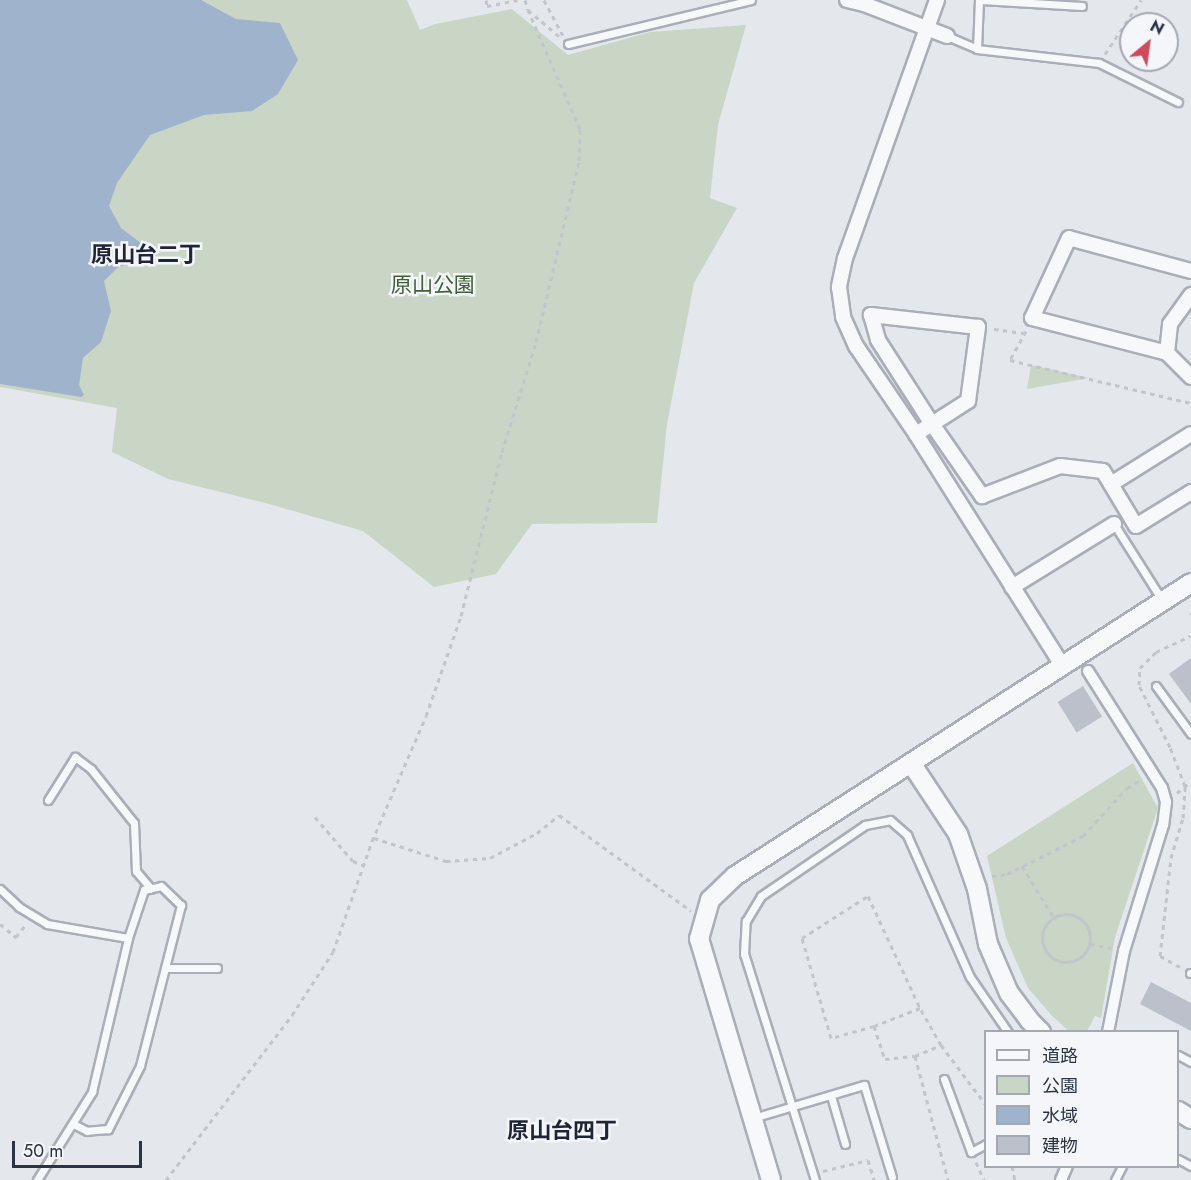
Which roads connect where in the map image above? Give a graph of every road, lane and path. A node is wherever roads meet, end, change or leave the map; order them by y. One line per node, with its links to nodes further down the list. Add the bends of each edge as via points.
1 (486, 0): 2 (path, via 487,6)
2 (517, 0)
3 (525, 0): 11 (path)
4 (544, 0): 14 (path)
5 (750, 0): 14 (lane)
6 (846, 0): 12 (street)
7 (937, 0): 12 (street)
8 (980, 0): 10 (lane); 15 (lane)
9 (1141, 0): 16 (path)
10 (1082, 6)
11 (528, 10): 14 (path); 44 (path, via 580,129 579,161 536,342 502,452 461,616 426,716)
12 (925, 27): 13 (street); 27 (street, via 845,258 839,287 843,316 856,346)
13 (947, 36): 15 (lane)
14 (568, 44)
15 (976, 49): 16 (lane)
16 (1099, 63): 17 (lane)
17 (1178, 102)
18 (1191, 271): 20 (street, via 1069,238)
19 (1191, 295): 23 (street, via 1170,324)
20 (1032, 318): 22 (path); 23 (street)
21 (978, 327): 22 (path); 26 (street, via 968,401); 26 (street, via 871,315 878,340)
22 (1024, 333): 25 (path, via 1010,360)
23 (1167, 353): 24 (street)
24 (1191, 377)
25 (1191, 402)
26 (932, 424): 27 (street); 29 (street, via 982,496 1060,466 1103,471)
27 (916, 434): 33 (street)
28 (1191, 434): 29 (street)
29 (1111, 484): 30 (street, via 1136,526)
30 (1191, 492)
31 (1114, 524): 33 (street); 34 (lane)
32 (1191, 583): 34 (street)
33 (1012, 586): 35 (street)
34 (1162, 601): 35 (street)
35 (1062, 665): 39 (street)
36 (1088, 671): 40 (street)
37 (1156, 686): 38 (lane)
38 (1191, 734)
39 (911, 763): 52 (street, via 735,876 710,900); 63 (street, via 958,834 977,889 988,944 1009,993)
40 (1152, 773): 46 (path, via 1127,788 1083,836); 56 (street, via 1166,802 1163,825)
41 (1185, 786): 59 (path, via 1183,818 1171,858 1160,956)
42 (48, 800): 49 (lane, via 75,757 91,769 134,823 136,871)
43 (315, 817): 45 (path, via 353,861)
44 (374, 838): 45 (path); 52 (path, via 446,861 490,858 537,833 559,815)
45 (363, 865): 79 (path, via 333,952 292,1016)
46 (1022, 866): 47 (path); 51 (path)
47 (992, 876)
48 (0, 889): 50 (lane)
49 (151, 889): 54 (lane, via 144,890); 57 (lane, via 162,886 181,905)
50 (33, 916): 53 (path, via 16,937); 54 (lane, via 47,924)
51 (1054, 918): 55 (path, via 1065,914 1079,918 1089,931); 55 (path, via 1046,926 1042,940 1054,959 1070,962)
52 (704, 921): 71 (street, via 699,939)
53 (0, 924)
54 (128, 938): 72 (lane, via 99,1071)
55 (1090, 944): 56 (path)
56 (1124, 951): 64 (street)
57 (165, 968): 58 (lane); 72 (lane, via 140,1066 108,1129 87,1131)
58 (217, 968)
59 (1190, 973)
60 (920, 1008): 61 (path); 61 (path, via 868,896 802,938 831,1038); 65 (path)
61 (874, 1026): 66 (path, via 885,1059)
62 (1007, 1030): 70 (lane, via 970,977 907,834 890,820 866,825 761,896 746,921 744,954)
63 (1039, 1030)
64 (1108, 1030)
65 (941, 1045): 66 (path); 69 (path)
66 (915, 1056): 82 (path)
67 (944, 1079): 75 (lane)
68 (831, 1096): 70 (lane); 73 (lane); 77 (lane, via 864,1085)
69 (984, 1102)
70 (792, 1106): 71 (lane); 76 (lane)
71 (753, 1118): 80 (street)
72 (73, 1124): 78 (lane)
73 (845, 1144)
74 (984, 1145): 75 (lane)
75 (971, 1152): 83 (path)
76 (814, 1177): 81 (path, via 868,1160)
77 (892, 1177)
78 (37, 1180)
79 (166, 1180)
80 (771, 1180)
81 (874, 1180)
82 (948, 1180)
83 (984, 1180)

